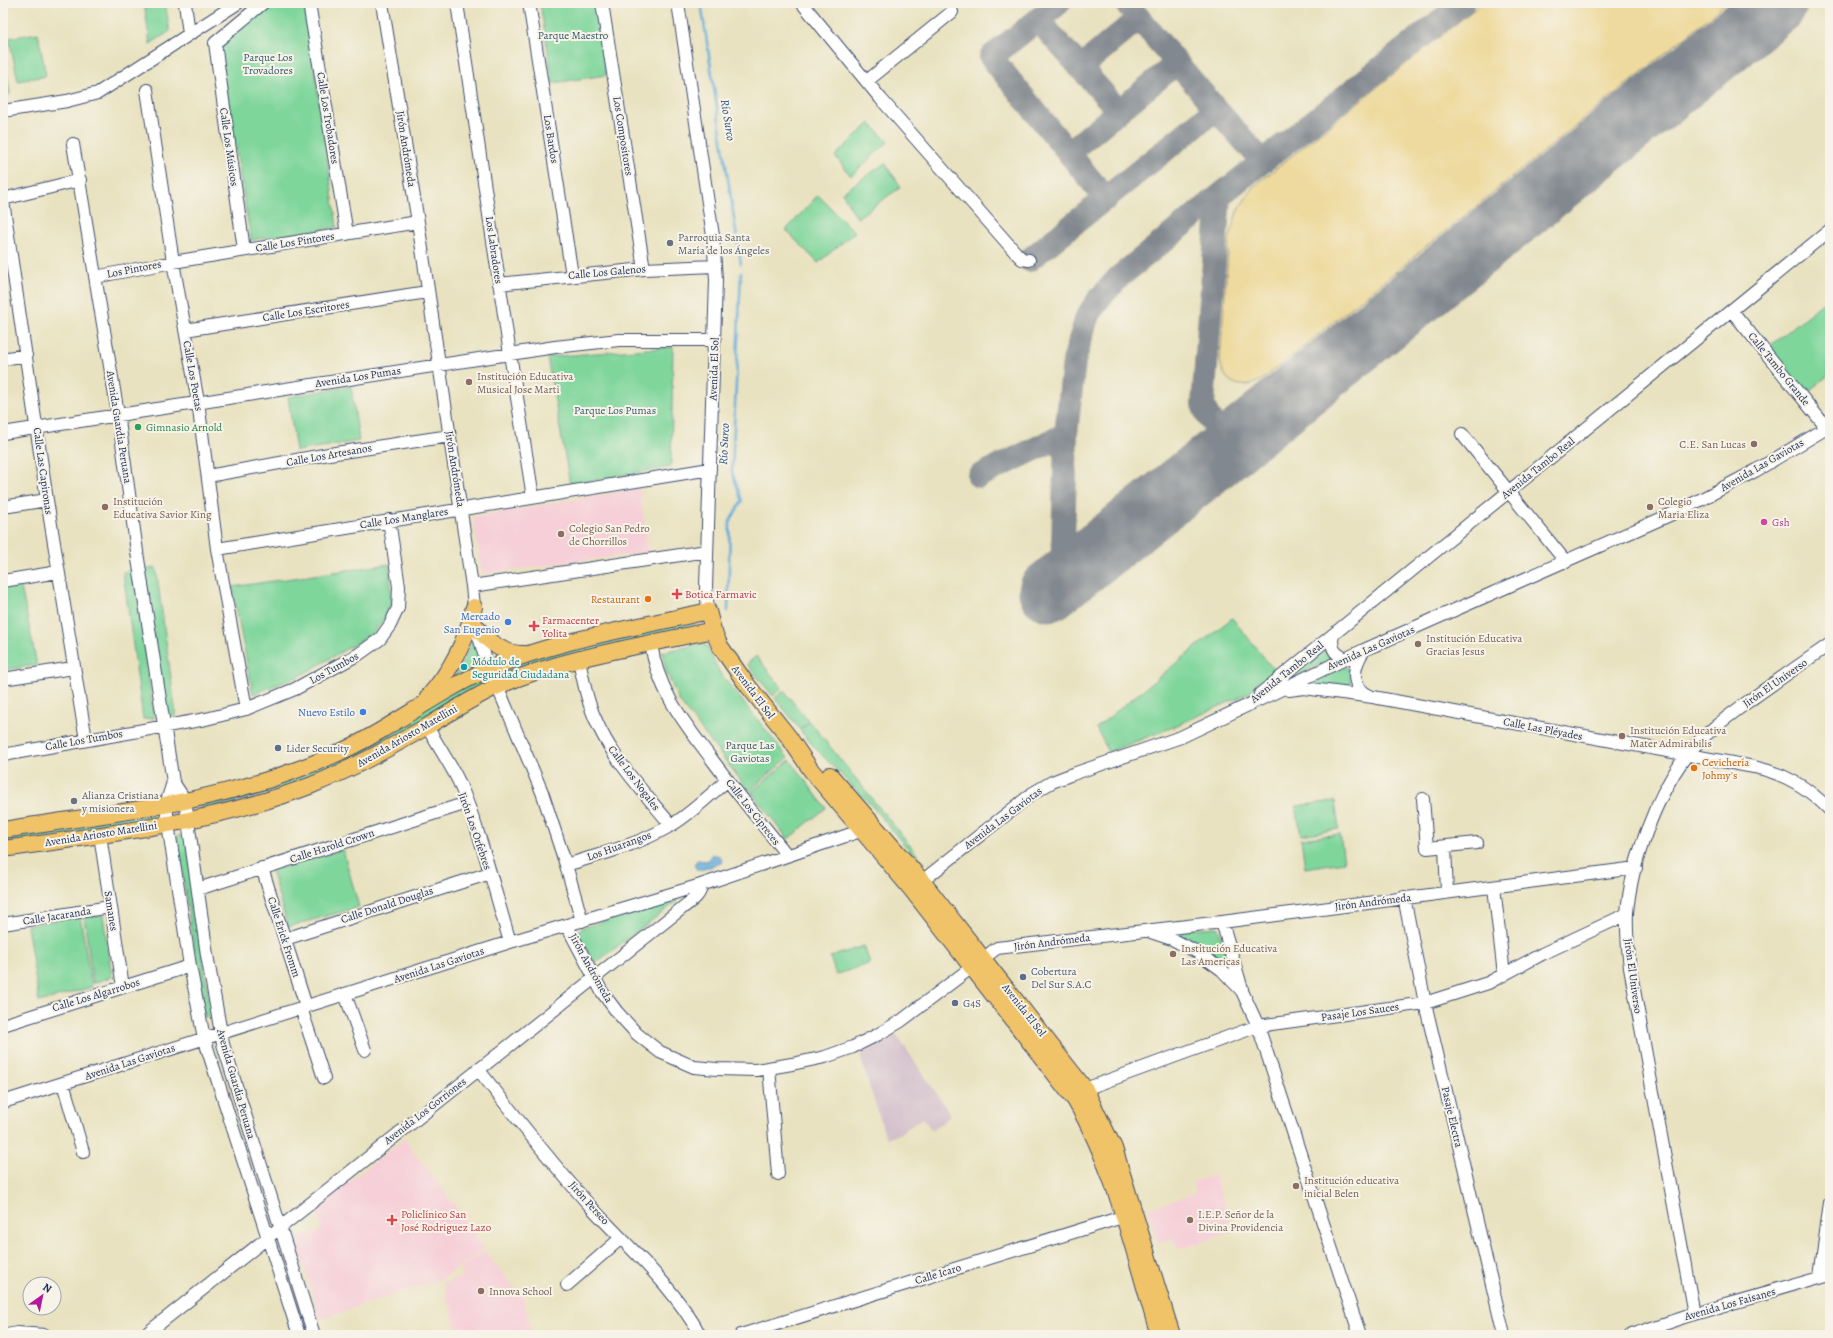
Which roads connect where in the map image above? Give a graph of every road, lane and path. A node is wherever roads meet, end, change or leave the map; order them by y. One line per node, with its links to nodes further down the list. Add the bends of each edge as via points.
1 (185, 3): 12 (street)
2 (238, 3): 12 (street)
3 (263, 3): 22 (street, Calle Los Músicos, via 214,43)
4 (309, 3): 21 (street, Calle Los Trobadores)
5 (382, 3): 19 (street, Jirón Andrómeda)
6 (457, 3): 29 (street, Los Labradores)
7 (529, 3): 27 (street, Los Bardos)
8 (602, 3): 26 (street, Los Compositores)
9 (678, 3): 25 (street, Avenida El Sol)
10 (802, 3): 13 (street)
11 (952, 12): 13 (street)
12 (189, 34): 15 (street, via 98,92)
13 (867, 81): 23 (street, via 1016,254 1022,259)
14 (147, 90): 24 (street, Calle Los Poetas)
15 (3, 111)
16 (73, 144): 17 (street, Avenida Guardia Peruana)
17 (80, 180): 18 (street); 28 (street, Avenida Guardia Peruana)
18 (3, 200): 35 (street, Calle Las Capironas)
19 (418, 222): 21 (street, Calle Los Pintores); 30 (street, Jirón Andrómeda)
20 (1830, 230): 31 (street, Avenida Tambo Real)
21 (347, 234): 22 (street, Calle Los Pintores)
22 (244, 250): 24 (street, Calle Los Pintores)
23 (1029, 260)
24 (173, 262): 28 (street, Los Pintores); 32 (street, Calle Los Poetas)
25 (715, 266): 26 (street, Calle Los Galenos); 33 (street, Avenida El Sol)
26 (644, 269): 27 (street, Calle Los Galenos)
27 (572, 275): 29 (street, Calle Los Galenos)
28 (95, 277): 39 (street, Avenida Guardia Peruana)
29 (499, 284): 34 (street, Los Labradores)
30 (427, 292): 32 (street, Calle Los Escritores); 37 (street, Jirón Andrómeda)
31 (1732, 311): 40 (street, Calle Tambo Grande); 47 (street, Avenida Tambo Real)
32 (185, 330): 38 (street, Calle Los Poetas)
33 (715, 340): 34 (street, Avenida Los Pumas, via 619,340); 45 (street, Avenida El Sol)
34 (510, 354): 37 (street, Avenida Los Pumas); 48 (street, Los Labradores)
35 (26, 355): 36 (street); 41 (street, Calle Las Capironas)
36 (3, 359)
37 (439, 364): 38 (street, Avenida Los Pumas); 44 (street, Jirón Andrómeda)
38 (198, 402): 39 (street, Avenida Los Pumas); 46 (street, Calle Los Poetas)
39 (118, 414): 41 (street, Avenida Los Pumas); 78 (street, Avenida Guardia Peruana)
40 (1828, 427): 55 (street, Avenida Las Gaviotas, via 1755,472 1682,510)
41 (37, 428): 42 (street, Avenida Los Pumas); 49 (street, Calle Las Capironas)
42 (3, 433)
43 (1462, 434): 47 (street)
44 (450, 436): 46 (street, Calle Los Artesanos); 51 (street, Jirón Andrómeda)
45 (710, 469): 48 (street, Calle Los Manglares); 54 (street, Avenida El Sol)
46 (208, 476): 53 (street, Calle Los Poetas)
47 (1510, 491): 55 (street); 63 (street, Avenida Tambo Real)
48 (533, 497): 51 (street, Calle Los Manglares)
49 (46, 500): 50 (street); 56 (street, Calle Las Capironas)
50 (3, 507)
51 (461, 510): 52 (street, Calle Los Manglares); 58 (street, Jirón Andrómeda)
52 (389, 520): 53 (street, Calle Los Manglares); 77 (street, Los Tumbos, via 399,601 396,614 385,633 367,650 336,667 295,689)
53 (217, 549): 77 (street, Calle Los Poetas)
54 (707, 551): 58 (street); 60 (street, Avenida El Sol)
55 (1566, 562): 66 (street, Avenida Las Gaviotas)
56 (58, 572): 57 (street); 70 (street, Calle Las Capironas)
57 (3, 581)
58 (472, 586): 59 (street, Jirón Andrómeda)
59 (474, 607): 61 (street, Jirón Andrómeda); 76 (main road, via 466,636 454,662 437,687)
60 (708, 611): 62 (main road, Avenida El Sol); 67 (main road, Avenida Ariosto Matellini)
61 (476, 627): 67 (main road, via 491,643 502,650 515,654); 71 (street, Jirón Andrómeda)
62 (713, 630): 64 (main road, Avenida Ariosto Matellini); 93 (main road, Avenida El Sol, via 720,646 745,682 788,736 820,764)
63 (1333, 635): 68 (street, via 1331,642 1334,651); 75 (street, Avenida Tambo Real)
64 (651, 644): 69 (main road, Avenida Ariosto Matellini); 83 (street, Calle Los Cipreces, via 659,677 670,702)
65 (1830, 644): 82 (street, Jirón El Universo, via 1733,712)
66 (1364, 650): 68 (street, Avenida Las Gaviotas); 74 (street, via 1355,668 1356,680 1362,692)
67 (529, 654): 71 (main road, Avenida Ariosto Matellini)
68 (1347, 659): 75 (street, Avenida Las Gaviotas)
69 (579, 660): 73 (main road, Avenida Ariosto Matellini, via 524,676); 92 (street, Calle Los Nogales, via 591,708 609,746)
70 (73, 668): 72 (street); 80 (street, Calle Las Capironas)
71 (490, 669): 73 (street, Jirón Andrómeda); 76 (main road, Avenida Ariosto Matellini)
72 (3, 679)
73 (497, 687): 79 (main road, Avenida Ariosto Matellini, via 460,705); 100 (street, Jirón Andrómeda, via 528,757)
74 (1373, 697): 75 (street, Calle Las Pléyades, via 1298,688); 82 (street, Calle Las Pléyades)
75 (1247, 705): 105 (street, Avenida Las Gaviotas, via 1181,737 1052,782 1033,793)
76 (416, 708): 86 (main road, Avenida Ariosto Matellini, via 380,731 301,769 239,788)
77 (246, 709): 78 (street, Los Tumbos, via 206,719)
78 (165, 725): 80 (street, Calle Los Tumbos); 84 (street, Avenida Guardia Peruana)
79 (427, 726): 87 (street, Jirón Los Orfebres, via 458,781); 90 (main road, Avenida Ariosto Matellini, via 372,759 313,785 249,806)
80 (86, 740): 81 (street, Calle Los Tumbos)
81 (3, 755)
82 (1687, 756): 89 (street, Calle Las Pléyades, via 1775,772 1795,782); 102 (street, Jirón El Universo, via 1655,810 1645,834)
83 (728, 780): 92 (street, Los Huarangos); 99 (street, Calle Los Cipreces)
84 (173, 782): 86 (street, Avenida Guardia Peruana); 88 (street, Avenida Guardia Peruana)
85 (1423, 799): 97 (street, via 1427,848)
86 (185, 800): 88 (main road, Avenida Ariosto Matellini); 90 (street, Avenida Guardia Peruana)
87 (467, 803): 101 (street, Calle Harold Crown); 103 (street, Jirón Los Orfebres)
88 (166, 804): 91 (street, Avenida Guardia Peruana); 94 (main road, Avenida Ariosto Matellini)
89 (1830, 810)
90 (188, 819): 91 (main road, Avenida Ariosto Matellini); 107 (street, Avenida Guardia Peruana)
91 (168, 824): 95 (main road, Avenida Ariosto Matellini); 120 (street, Avenida Guardia Peruana)
92 (671, 825): 100 (street, Los Huarangos, via 626,847)
93 (868, 827): 99 (street, Avenida Las Gaviotas); 105 (main road, Avenida El Sol)
94 (3, 830)
95 (100, 835): 98 (main road, Avenida Ariosto Matellini); 110 (street, Samanes)
96 (1477, 843): 97 (street)
97 (1445, 847): 108 (street)
98 (3, 849)
99 (787, 855): 104 (street, Avenida Las Gaviotas)
100 (566, 865): 112 (street, Jirón Andrómeda)
101 (262, 868): 107 (street, Calle Harold Crown); 117 (street, Calle Erick Fromm)
102 (1636, 868): 106 (street, Jirón Andrómeda); 111 (street, Jirón El Universo, via 1630,888)
103 (490, 873): 117 (street, Calle Donald Douglas); 118 (street, Jirón Los Orfebres)
104 (701, 885): 112 (street, Avenida Las Gaviotas); 122 (street, Avenida Los Gorriones, via 698,895)
105 (917, 885): 119 (main road, Avenida El Sol)
106 (1494, 887): 108 (street, Jirón Andrómeda); 121 (street)
107 (198, 889): 130 (street, Avenida Guardia Peruana)
108 (1447, 892): 109 (street, Jirón Andrómeda)
109 (1404, 897): 113 (street, Jirón Andrómeda); 126 (street, Pasaje Electra)
110 (110, 907): 114 (street, Calle Jacaranda); 123 (street, Samanes)
111 (1627, 914): 121 (street, Pasaje Los Sauces); 150 (street, Jirón El Universo, via 1630,968)
112 (582, 921): 115 (street, Avenida Las Gaviotas)
113 (1222, 922): 116 (street, Jirón Andrómeda); 124 (street)
114 (3, 924)
115 (567, 926): 118 (street, Avenida Las Gaviotas); 122 (street, Jirón Andrómeda)
116 (1147, 930): 119 (street, Jirón Andrómeda, via 997,948); 124 (street, via 1197,952 1222,970)
117 (285, 938): 127 (street, Calle Erick Fromm)
118 (510, 942): 125 (street, Avenida Las Gaviotas)
119 (977, 962): 133 (street, Jirón Andrómeda, via 901,1021 877,1035 825,1057); 137 (main road, Avenida El Sol); 142 (main road, Avenida El Sol, via 1075,1100)
120 (190, 966): 123 (street, Calle Los Algarrobos); 131 (street, Avenida Guardia Peruana)
121 (1504, 975): 126 (street, Pasaje Los Sauces, via 1488,983)
122 (594, 978): 133 (street, Jirón Andrómeda, via 617,1012 637,1034 660,1052 694,1067 717,1073); 134 (street, Avenida Los Gorriones)
123 (123, 987): 128 (street, Calle Los Algarrobos)
124 (1242, 990): 129 (street)
125 (345, 994): 127 (street, Avenida Las Gaviotas); 132 (street)
126 (1425, 1002): 129 (street, Pasaje Los Sauces); 161 (street, Pasaje Electra)
127 (303, 1007): 130 (street, Avenida Las Gaviotas); 135 (street, Calle Erick Fromm)
128 (3, 1024)
129 (1258, 1026): 137 (street, Pasaje Los Sauces); 160 (street)
130 (220, 1033): 131 (street, Avenida Las Gaviotas); 143 (street, Avenida Guardia Peruana)
131 (204, 1038): 136 (street, Avenida Las Gaviotas); 144 (street, Avenida Guardia Peruana)
132 (365, 1050)
133 (769, 1068): 140 (street)
134 (478, 1069): 143 (street, Avenida Los Gorriones); 145 (street, Jirón Perseo, via 591,1207)
135 (324, 1078)
136 (63, 1083): 138 (street, Avenida Las Gaviotas); 139 (street)
137 (1085, 1089): 142 (main road, Avenida El Sol, via 1112,1142)
138 (3, 1102)
139 (83, 1152)
140 (778, 1174)
141 (1830, 1202): 146 (street)
142 (1129, 1215): 157 (street, Calle Icaro); 158 (main road, Avenida El Sol); 159 (main road, Avenida El Sol)
143 (279, 1227): 144 (street, Avenida Los Gorriones); 148 (street, Avenida Guardia Peruana)
144 (268, 1236): 149 (street, Avenida Guardia Peruana); 153 (street, Avenida Los Gorriones)
145 (621, 1238): 147 (street); 156 (street, Jirón Perseo, via 679,1300)
146 (1825, 1276): 150 (street, Avenida Los Faisanes)
147 (567, 1284)
148 (299, 1288): 149 (street); 155 (street, Avenida Guardia Peruana)
149 (286, 1290): 154 (street, Avenida Guardia Peruana)
150 (1694, 1314): 162 (street, Avenida Los Faisanes)
151 (7, 1335): 152 (street)
152 (45, 1335)
153 (145, 1335)
154 (300, 1335)
155 (314, 1335)
156 (700, 1335)
157 (741, 1335)
158 (1159, 1335)
159 (1172, 1335)
160 (1360, 1335)
161 (1504, 1335)
162 (1631, 1335)

